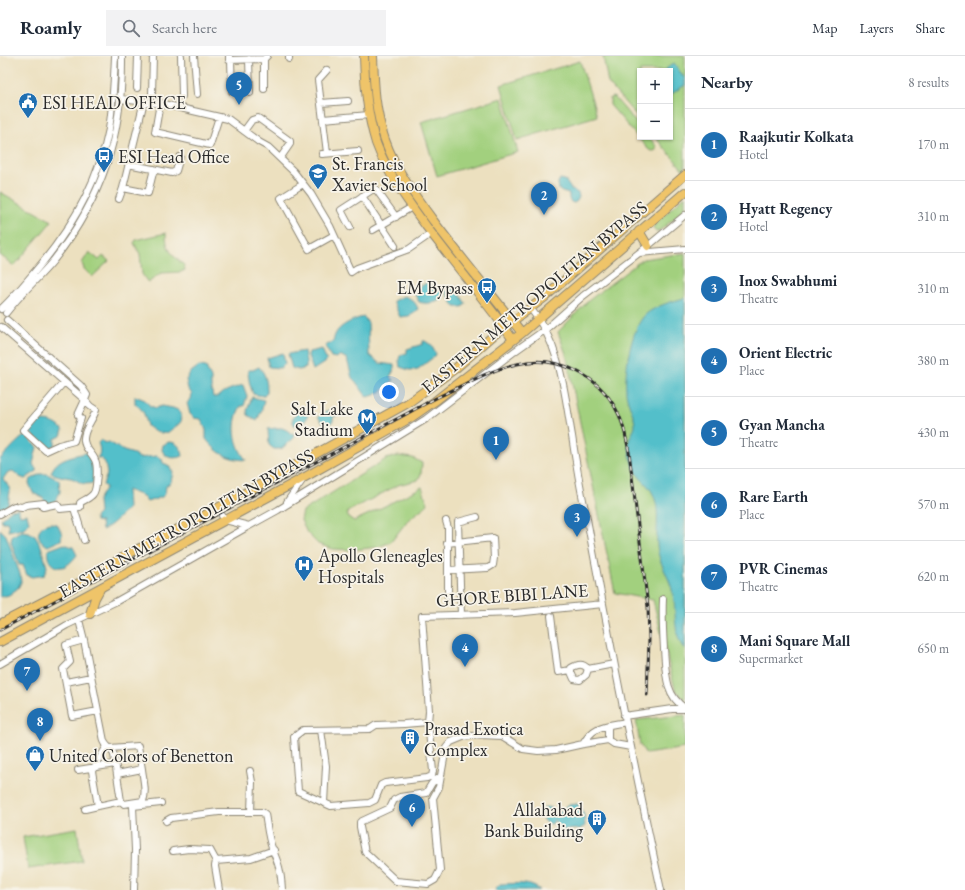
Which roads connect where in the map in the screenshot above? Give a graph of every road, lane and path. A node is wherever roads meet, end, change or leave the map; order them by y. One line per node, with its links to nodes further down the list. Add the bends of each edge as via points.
1 (115, 56): 26 (street)
2 (122, 56): 21 (street)
3 (138, 56): 13 (street)
4 (153, 56): 18 (street)
5 (181, 56): 20 (street)
6 (194, 56): 19 (street)
7 (364, 56): 16 (main road)
8 (373, 56): 16 (main road)
9 (265, 57): 11 (street); 14 (street)
10 (230, 58): 11 (street); 15 (street)
11 (249, 59): 17 (street)
12 (327, 70): 25 (street, via 318,80)
13 (137, 88)
14 (264, 89)
15 (232, 91)
16 (369, 92): 28 (main road); 38 (main road, via 385,140)
17 (250, 93)
18 (152, 94)
19 (197, 94)
20 (182, 96)
21 (121, 99): 22 (street); 27 (street)
22 (144, 101): 24 (street); 35 (street)
23 (348, 101): 25 (street)
24 (160, 103): 29 (street); 29 (street, via 155,132 210,145)
25 (321, 104): 30 (street)
26 (112, 108): 27 (street); 54 (street, via 109,130 94,178)
27 (119, 110): 54 (street, via 115,139 95,196)
28 (369, 115): 30 (street); 39 (main road, via 379,150)
29 (219, 117): 31 (street, via 228,119)
30 (323, 119): 32 (street, via 325,153)
31 (244, 131): 34 (street); 34 (street, via 252,120 258,118 290,141)
32 (358, 151)
33 (180, 157): 36 (street, via 174,172)
34 (281, 158): 40 (street)
35 (128, 164): 36 (street); 41 (street)
36 (154, 169): 41 (street, via 148,193)
37 (685, 175): 59 (main road, EASTERN METROPOLITAN BYPASS)
38 (403, 177): 39 (main road); 63 (main road, via 450,243)
39 (395, 182): 45 (main road)
40 (303, 184): 53 (street); 53 (street, via 281,198 309,249)
41 (123, 188): 44 (street)
42 (685, 192): 51 (main road, EASTERN METROPOLITAN BYPASS)
43 (362, 196): 47 (street, via 374,188); 48 (street); 49 (street, via 341,210)
44 (119, 199)
45 (412, 207): 47 (street); 52 (main road)
46 (685, 215): 56 (street)
47 (396, 217): 48 (street)
48 (382, 225): 50 (street); 55 (street)
49 (350, 226)
50 (373, 230)
51 (639, 231): 56 (main road); 61 (main road, EASTERN METROPOLITAN BYPASS)
52 (432, 233): 53 (street, via 409,248 351,272); 65 (main road)
53 (334, 235)
54 (63, 241): 60 (street)
55 (395, 246)
56 (648, 246): 58 (street)
57 (685, 249): 58 (street)
58 (639, 254): 66 (street, via 583,296)
59 (531, 308): 61 (street); 63 (main road, EASTERN METROPOLITAN BYPASS)
60 (2, 310): 62 (street)
61 (539, 318): 66 (street); 67 (main road, EASTERN METROPOLITAN BYPASS)
62 (7, 320): 64 (street); 70 (street, via 81,386 87,395)
63 (513, 321): 65 (main road, EASTERN METROPOLITAN BYPASS); 67 (main road)
64 (1, 327): 69 (street)
65 (504, 328): 68 (main road); 74 (main road, EASTERN METROPOLITAN BYPASS, via 408,403)
66 (546, 329): 72 (street, via 426,419); 88 (street, via 557,356)
67 (522, 333): 68 (main road, EASTERN METROPOLITAN BYPASS)
68 (513, 340): 71 (main road, EASTERN METROPOLITAN BYPASS, via 412,417)
69 (64, 382): 70 (street); 70 (street, via 23,430 46,451 74,441 81,418 78,415)
70 (85, 400): 73 (street, via 96,410 84,438 85,446 96,461 97,472 93,494 80,502 80,507)
71 (305, 477): 72 (street); 77 (main road, EASTERN METROPOLITAN BYPASS)
72 (285, 505): 79 (street)
73 (74, 508): 75 (street, via 60,509 57,504 43,507 44,503 14,506); 80 (street)
74 (217, 508): 77 (street); 93 (main road, EASTERN METROPOLITAN BYPASS)
75 (0, 514)
76 (476, 517): 81 (street, via 458,522)
77 (225, 520): 79 (street); 85 (main road, EASTERN METROPOLITAN BYPASS)
78 (446, 521): 82 (street)
79 (249, 526): 89 (street)
80 (84, 540)
81 (459, 542): 82 (street); 83 (street); 83 (street, via 493,538 494,558 493,565 488,568)
82 (447, 543): 84 (street)
83 (460, 569): 84 (street); 90 (street)
84 (448, 570): 86 (street)
85 (100, 588): 89 (main road); 95 (main road, EASTERN METROPOLITAN BYPASS)
86 (448, 596)
87 (663, 599): 102 (street, via 666,678 670,691)
88 (603, 604): 90 (street, GHORE BIBI LANE, via 516,614); 97 (street)
89 (90, 614): 92 (street)
90 (462, 615): 105 (street, GHORE BIBI LANE, via 422,616)
91 (551, 616): 99 (street, via 558,672)
92 (79, 620): 94 (street); 96 (street)
93 (0, 624)
94 (84, 640): 100 (street); 101 (street, via 66,645 70,662 64,669)
95 (0, 642)
96 (0, 664)
97 (614, 664): 98 (street); 104 (street)
98 (588, 669): 99 (street, via 581,664); 99 (street, via 580,680 574,679)
99 (571, 670)
100 (91, 677): 101 (street); 103 (street)
101 (66, 682): 103 (street, via 70,718)
102 (685, 708): 104 (street)
103 (98, 711): 111 (street, via 104,741)
104 (624, 716): 106 (street)
105 (428, 722): 108 (street, via 376,725 370,729); 124 (street, via 432,776 385,783 375,800 369,803 331,806)
106 (626, 722): 107 (street); 112 (street)
107 (608, 726): 109 (street); 110 (street, via 589,734)
108 (321, 730): 124 (street, via 326,766); 124 (street, via 303,730 294,737 298,791)
109 (608, 740): 110 (street); 112 (street, via 614,744)
110 (583, 744): 119 (street, via 538,751 523,749 502,736 464,737 451,742 446,748)
111 (109, 747): 113 (street); 114 (street); 115 (street, via 138,746)
112 (631, 747): 135 (street)
113 (115, 764): 114 (street); 118 (street)
114 (94, 768): 116 (street); 125 (street, via 92,774)
115 (142, 769): 118 (street); 122 (street, via 143,801 124,804)
116 (78, 770)
117 (250, 771): 127 (street)
118 (117, 774): 122 (street)
119 (441, 776): 120 (street, via 432,783); 121 (street)
120 (426, 793): 121 (street); 121 (street, via 400,797 394,800 390,808 360,822 365,852 396,881 428,884 435,880 440,870)
121 (433, 798)
122 (121, 801): 125 (street)
123 (161, 803): 132 (street, via 132,806)
124 (324, 803)
125 (98, 806): 126 (street)
126 (85, 808)
127 (251, 812): 128 (street, via 220,812); 129 (street, via 265,814)
128 (166, 821)
129 (274, 850): 131 (street, via 251,858); 134 (street, via 281,869)
130 (174, 851): 131 (street, via 210,850)
131 (216, 861): 133 (street)
132 (134, 890)
133 (219, 890)
134 (282, 890)
135 (661, 890)

